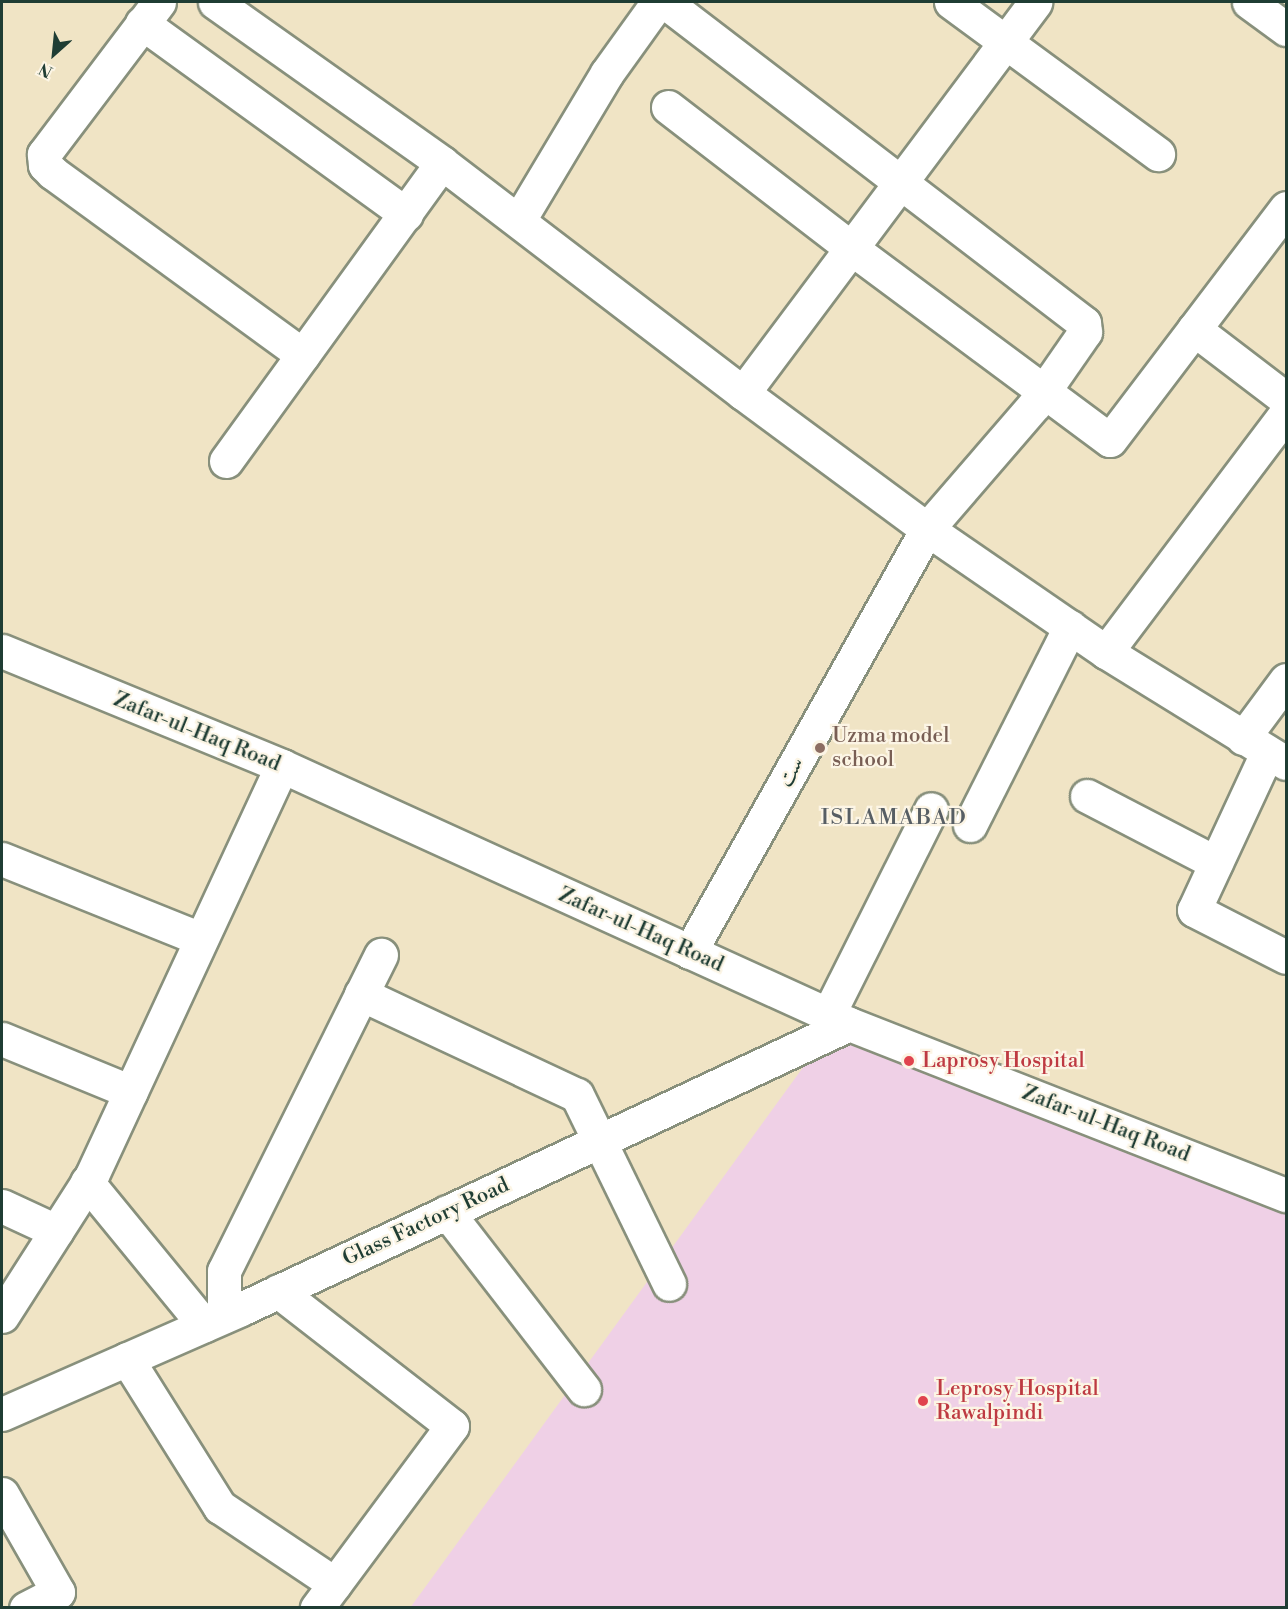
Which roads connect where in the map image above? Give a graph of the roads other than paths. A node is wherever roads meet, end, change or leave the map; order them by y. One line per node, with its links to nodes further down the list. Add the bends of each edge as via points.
1 (215, 2): 12 (street)
2 (658, 2): 16 (street, via 607,72)
3 (665, 2): 13 (street)
4 (951, 2): 9 (street)
5 (1035, 2): 9 (street)
6 (1250, 2): 8 (street)
7 (150, 12): 15 (street); 19 (street, via 44,154 45,165)
8 (1287, 29)
9 (1005, 41): 11 (street); 13 (street)
10 (668, 106): 17 (street)
11 (1158, 154)
12 (442, 163): 15 (street); 16 (street)
13 (901, 181): 17 (street); 20 (street, ست, via 1084,323 1080,343)
14 (1287, 208): 18 (street)
15 (406, 214): 19 (street)
16 (519, 220): 21 (street)
17 (851, 248): 20 (street); 21 (street)
18 (1194, 329): 20 (street, via 1110,440); 22 (street)
19 (303, 355): 24 (street)
20 (1045, 391): 25 (street, ست)
21 (743, 393): 25 (street)
22 (1287, 399)
23 (1287, 413): 28 (street)
24 (226, 461)
25 (927, 529): 26 (street); 38 (street, ست)
26 (1070, 627): 28 (street); 34 (street)
27 (2, 651): 31 (street, Zafar-ul-Haq Road)
28 (1106, 652): 30 (street)
29 (1287, 680): 30 (street)
30 (1266, 752): 36 (street)
31 (282, 766): 37 (street); 38 (street, Zafar-ul-Haq Road)
32 (1087, 796): 36 (street)
33 (931, 809): 42 (street)
34 (970, 825)
35 (2, 860): 37 (street)
36 (1216, 863): 40 (street, via 1194,910)
37 (201, 939): 44 (street)
38 (690, 952): 42 (street, Zafar-ul-Haq Road)
39 (381, 956): 41 (street)
40 (1287, 957)
41 (361, 994): 45 (street, via 577,1095); 54 (street, via 224,1271)
42 (839, 1019): 45 (street, Glass Factory Road); 47 (street, Zafar-ul-Haq Road)
43 (2, 1039): 44 (street)
44 (131, 1092): 46 (street)
45 (598, 1142): 49 (street, Glass Factory Road); 51 (street)
46 (87, 1182): 50 (street); 54 (street)
47 (1287, 1195)
48 (2, 1206): 50 (street)
49 (447, 1212): 52 (street, Glass Factory Road); 56 (street)
50 (56, 1232): 53 (street)
51 (669, 1284)
52 (278, 1291): 54 (street, Glass Factory Road); 59 (street, via 452,1426)
53 (2, 1316)
54 (214, 1321): 55 (street, Glass Factory Road)
55 (127, 1359): 57 (street, Glass Factory Road); 59 (street, via 220,1507)
56 (584, 1389)
57 (2, 1414)
58 (2, 1494): 60 (street)
59 (326, 1596)
60 (66, 1600): 61 (street)
61 (26, 1608)

